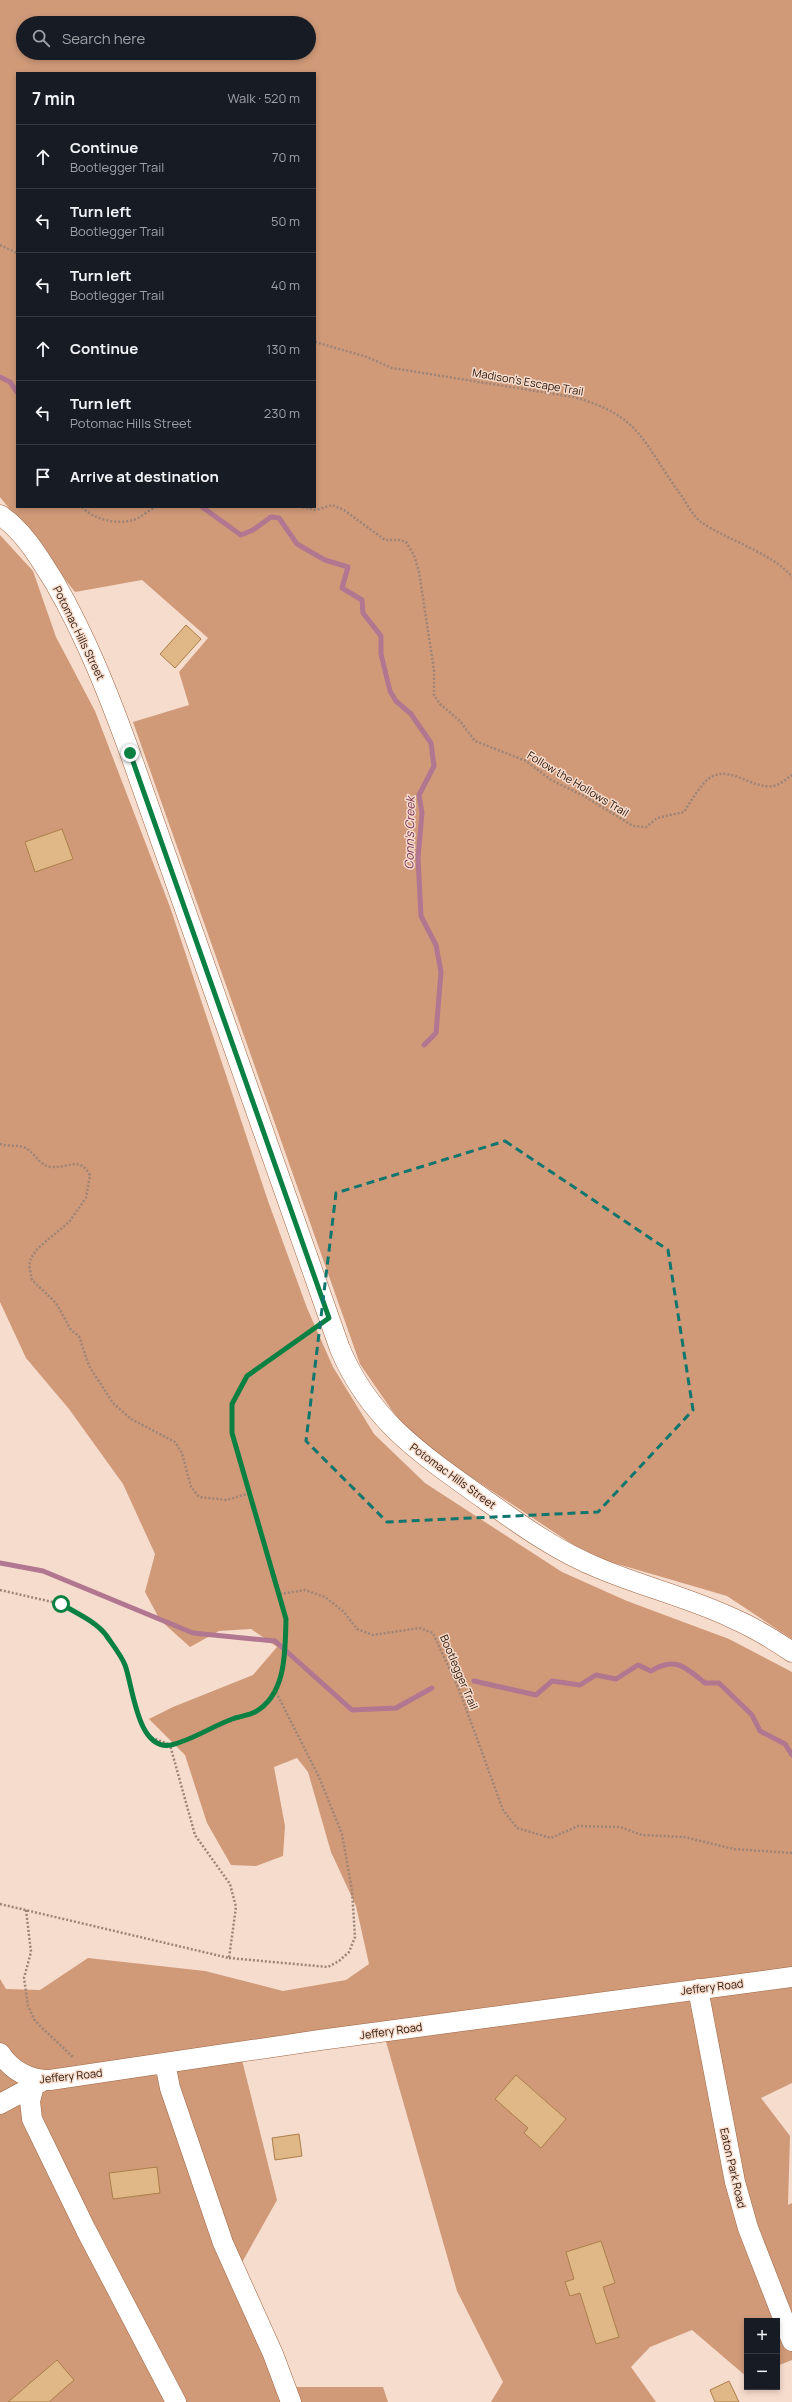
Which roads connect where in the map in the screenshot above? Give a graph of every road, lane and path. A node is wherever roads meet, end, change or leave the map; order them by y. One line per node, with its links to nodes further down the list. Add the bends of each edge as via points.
1 (0, 245): 2 (path)
2 (16, 253)
3 (316, 342): 8 (path, Madison's Escape Trail, via 367,356 392,368 573,397 612,411 639,432 700,521 770,560)
4 (83, 508): 5 (path, via 89,515 117,521 133,520)
5 (153, 508)
6 (307, 508): 9 (path, Follow the Hollows Trail, via 316,510 332,506 344,510 385,540 406,542 414,555 419,572 434,670 434,695 440,704 460,721 474,741 526,760 551,780 584,796 633,826 646,827 657,818 684,812 706,781 722,774 767,786 774,786)
7 (0, 515): 11 (street, Potomac Hills Street, via 18,530 46,568 97,665)
8 (792, 577)
9 (792, 775)
10 (0, 1144): 12 (path, via 28,1149 42,1164 51,1167 78,1164 85,1167 90,1176 86,1198 69,1222 38,1248 29,1265 32,1280 56,1302 71,1330 79,1336 89,1366 113,1403 131,1419 175,1442 182,1453 191,1487 199,1497 227,1500)
11 (329, 1318): 12 (path, via 247,1376 232,1404 232,1433); 15 (street, Potomac Hills Street, via 349,1369 366,1396 386,1422 415,1450 542,1540 600,1569 731,1617)
12 (250, 1493): 14 (path)
13 (0, 1590): 17 (path, via 61,1604 93,1623 105,1634 125,1664 141,1724 148,1736)
14 (280, 1594): 16 (path, via 286,1619 285,1644); 18 (path, Bootlegger Trail, via 305,1590 325,1597 344,1612 358,1629 372,1635 420,1628 433,1632 460,1692 502,1810 517,1828 551,1838 578,1826 620,1827 642,1835 684,1837 734,1849)
15 (792, 1652)
16 (276, 1692): 17 (path, via 255,1712); 21 (path, via 318,1777 342,1834 352,1890 355,1937 349,1952 328,1967)
17 (170, 1745): 21 (path, via 195,1835 230,1884 236,1907)
18 (792, 1852)
19 (0, 1904): 20 (path)
20 (26, 1910): 21 (path); 26 (path, via 31,1952 24,1978 28,2006 35,2021)
21 (229, 1958)
22 (792, 1977): 23 (street, Jeffery Road)
23 (698, 1989): 25 (street, Jeffery Road); 29 (street, Eaton Park Road, via 735,2182 748,2228)
24 (0, 2053): 27 (street, Jeffery Road, via 10,2066 38,2080)
25 (165, 2063): 26 (street, Jeffery Road); 31 (street, via 170,2088 223,2243 258,2318)
26 (93, 2074): 27 (street, Jeffery Road)
27 (39, 2083): 28 (street); 30 (street, via 30,2101 32,2119 86,2230)
28 (0, 2104)
29 (792, 2341)
30 (176, 2402)
31 (291, 2402)

